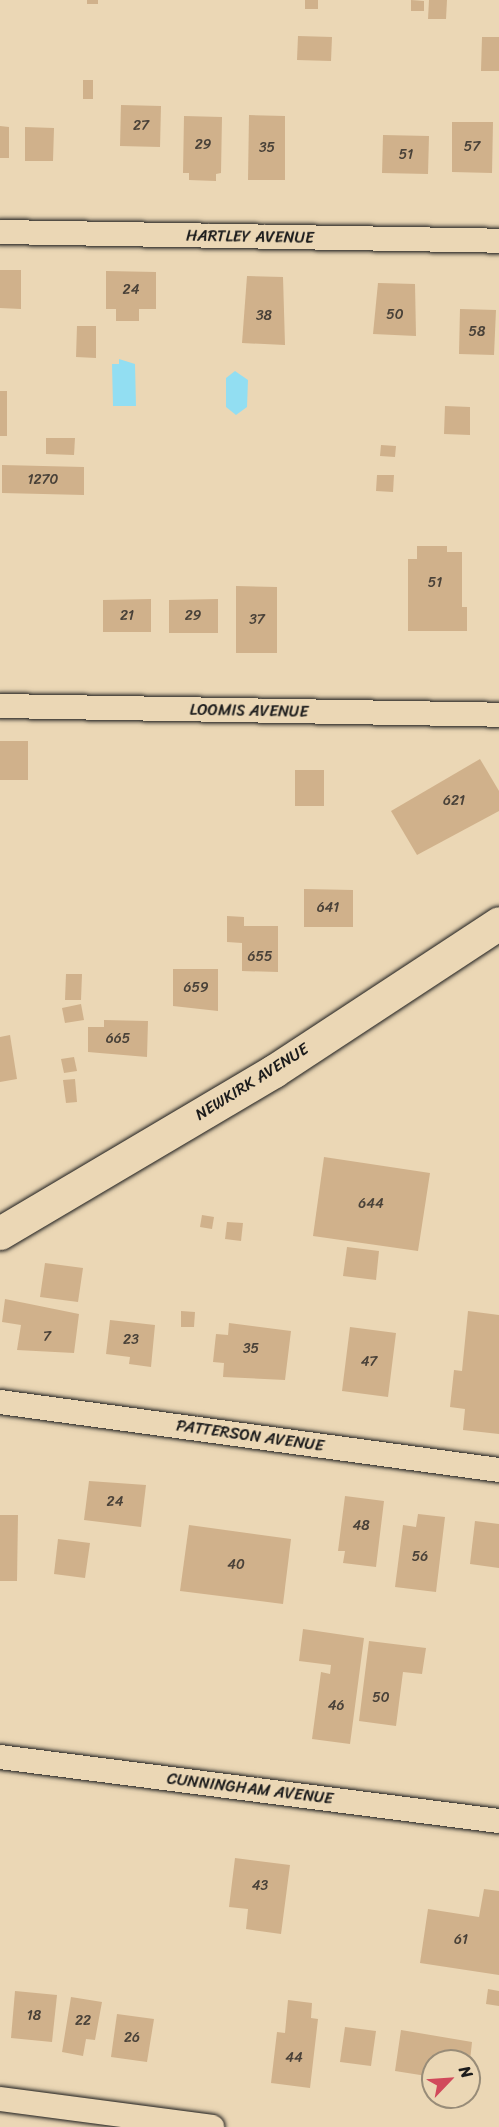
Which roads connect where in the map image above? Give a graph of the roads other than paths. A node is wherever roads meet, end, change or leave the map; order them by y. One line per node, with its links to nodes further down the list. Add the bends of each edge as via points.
1 (0, 232): 2 (street, HARTLEY AVENUE)
2 (499, 242)
3 (0, 706): 4 (street, LOOMIS AVENUE)
4 (499, 715)
5 (499, 923): 6 (street, NEWKIRK AVENUE, via 274,1071)
6 (0, 1233)
7 (0, 1402): 8 (street, PATTERSON AVENUE)
8 (499, 1470)
9 (0, 1757): 10 (street, CUNNINGHAM AVENUE)
10 (499, 1821)
11 (0, 2099): 12 (street)
12 (212, 2127)

